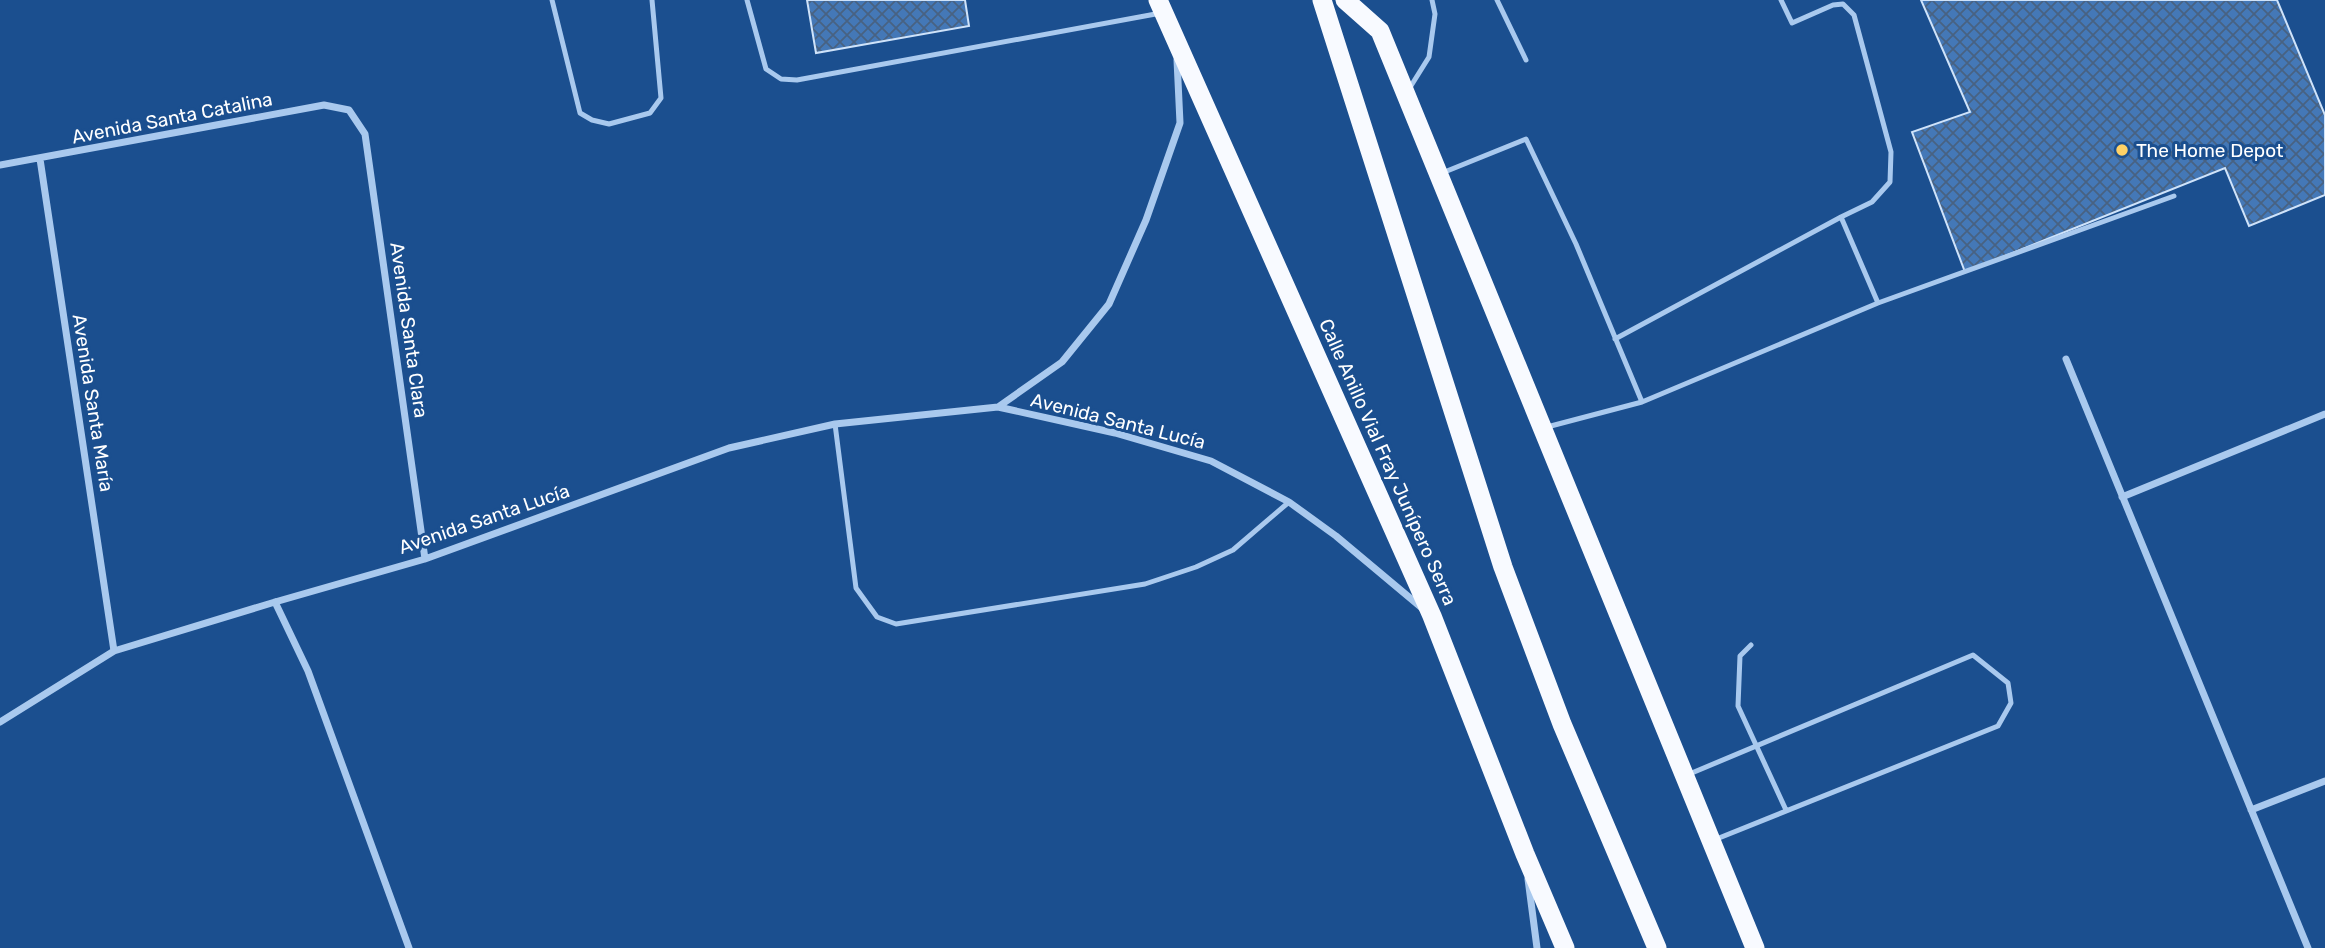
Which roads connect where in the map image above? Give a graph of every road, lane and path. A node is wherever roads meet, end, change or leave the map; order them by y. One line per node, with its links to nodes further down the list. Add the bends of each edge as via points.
1 (552, 0): 2 (lane, via 580,113 609,124 650,113 661,98)
2 (652, 0)
3 (747, 0): 9 (lane, via 766,69 781,79 797,80)
4 (1322, 0): 45 (highway, via 1503,566 1562,724)
5 (1345, 0): 12 (highway, via 1380,31)
6 (1432, 0): 12 (lane, via 1435,14 1429,57)
7 (1497, 0): 11 (lane)
8 (1781, 0): 18 (lane, via 1792,23 1833,5 1843,5 1854,15 1878,95 1891,152 1890,182 1872,201)
9 (1161, 6): 10 (highway, Calle Anillo Vial Fray Junípero Serra)
10 (1176, 38): 23 (street, Avenida Santa Lucía, via 1180,123 1109,304 1062,362); 31 (highway, Calle Anillo Vial Fray Junípero Serra)
11 (1526, 60)
12 (1406, 94): 16 (highway)
13 (349, 110): 14 (street, Avenida Santa Catalina, via 324,105); 29 (street, Avenida Santa Clara, via 365,134)
14 (40, 159): 15 (street, Avenida Santa Catalina); 33 (street, Avenida Santa María)
15 (0, 165)
16 (1439, 174): 20 (lane, via 1526,139); 26 (highway)
17 (2174, 196): 19 (lane)
18 (1841, 217): 19 (lane); 20 (lane)
19 (1878, 303): 22 (lane)
20 (1615, 339): 22 (lane)
21 (2066, 359): 27 (street)
22 (1642, 402): 26 (lane)
23 (998, 407): 25 (street, Avenida Santa Lucía); 28 (street, Avenida Santa Lucía, via 1115,433 1211,461)
24 (2325, 414): 27 (street)
25 (835, 424): 28 (lane, via 856,588 877,617 896,624 1145,584 1233,550); 29 (street, Avenida Santa Lucía, via 729,448)
26 (1542, 428): 36 (highway)
27 (2122, 497): 39 (street)
28 (1289, 502): 31 (street, Avenida Santa Lucía)
29 (425, 559): 30 (street, Avenida Santa Lucía)
30 (275, 602): 33 (street, Avenida Santa Lucía); 42 (street, via 308,671)
31 (1432, 616): 41 (highway, Calle Anillo Vial Fray Junípero Serra)
32 (1751, 645): 35 (lane, via 1740,656 1738,706)
33 (114, 651): 34 (street, Avenida Santa Lucía)
34 (0, 722)
35 (1755, 746): 36 (lane); 38 (lane); 38 (lane, via 1973,654 2008,683 2011,703 1998,726)
36 (1684, 776): 40 (highway)
37 (2325, 781): 39 (street)
38 (1786, 810): 40 (lane)
39 (2251, 810): 47 (street)
40 (1711, 841): 46 (highway)
41 (1525, 854): 43 (street); 44 (highway, Calle Anillo Vial Fray Junípero Serra)
42 (409, 948)
43 (1537, 948)
44 (1565, 948)
45 (1657, 948)
46 (1755, 948)
47 (2308, 948)

